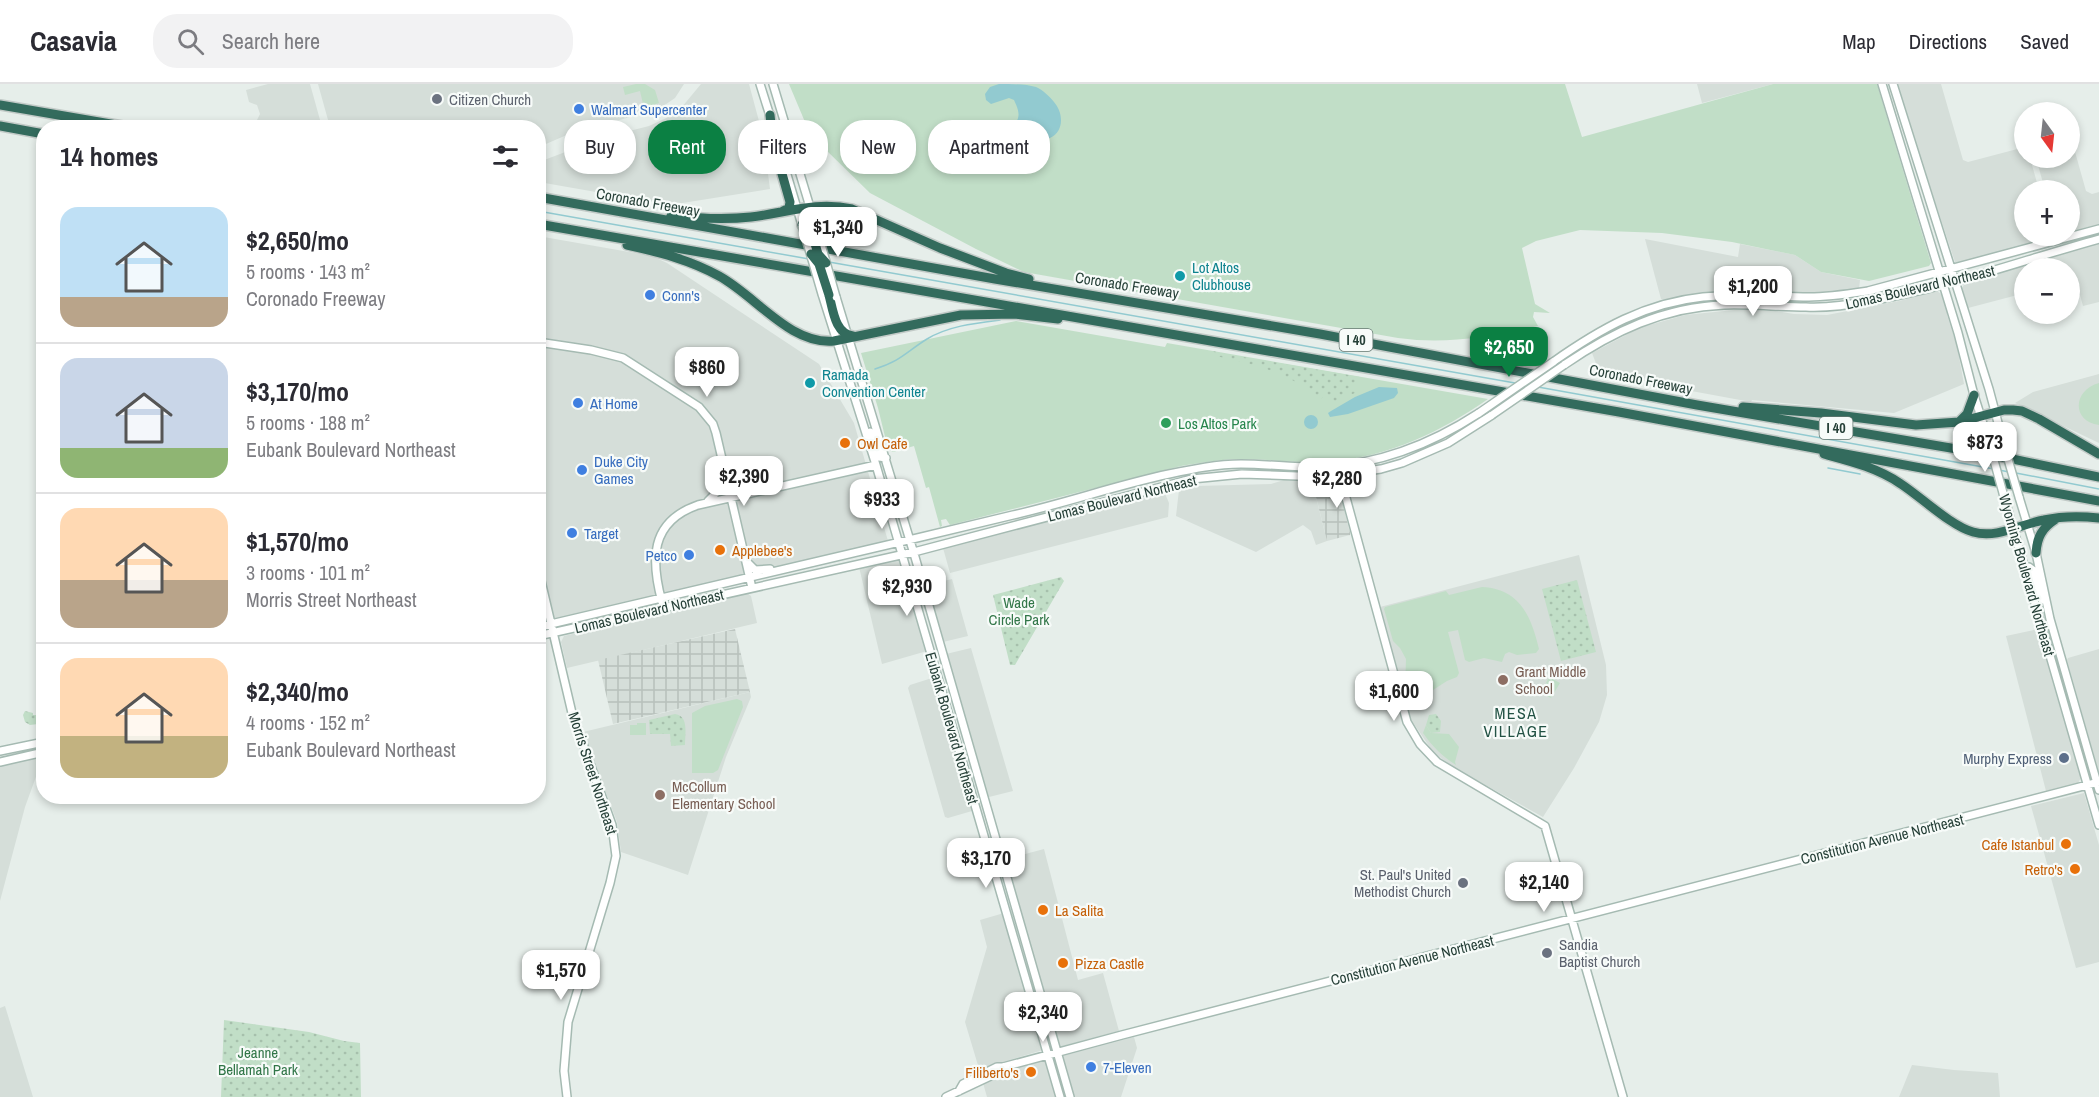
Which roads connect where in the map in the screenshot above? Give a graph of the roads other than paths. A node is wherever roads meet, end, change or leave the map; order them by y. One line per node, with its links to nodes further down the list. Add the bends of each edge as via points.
1 (760, 84): 6 (main road)
2 (773, 84): 13 (main road)
3 (1882, 84): 21 (main road, Wyoming Boulevard Northeast)
4 (1893, 84): 20 (main road, Wyoming Boulevard Northeast)
5 (0, 103): 7 (highway)
6 (770, 115): 12 (highway, via 790,202); 13 (main road)
7 (88, 120)
8 (0, 126): 9 (highway)
9 (36, 133)
10 (546, 198): 11 (highway, Coronado Freeway / I 40)
11 (566, 202): 12 (highway, via 701,218); 25 (highway, Coronado Freeway / I 40)
12 (780, 212): 13 (highway)
13 (807, 212): 18 (main road, bridge); 19 (highway, bridge, via 817,251); 25 (highway, via 833,203 1006,273)
14 (546, 225): 15 (highway, I 40)
15 (558, 227): 26 (highway, I 40); 27 (highway, via 667,254 698,266 736,287 789,329 811,338)
16 (2099, 229): 20 (main road, Lomas Boulevard Northeast)
17 (2099, 239): 22 (main road, Lomas Boulevard Northeast)
18 (811, 254): 24 (highway, bridge, via 819,264)
19 (826, 263): 24 (main road, bridge)
20 (1952, 270): 21 (main road, Lomas Boulevard Northeast); 22 (main road, Wyoming Boulevard Northeast)
21 (1940, 273): 23 (main road, Wyoming Boulevard Northeast); 39 (main road, Lomas Boulevard Northeast, bridge, via 1837,296 1722,295 1637,313 1619,320 1444,434 1379,459)
22 (1955, 280): 23 (main road, Lomas Boulevard Northeast); 32 (main road, Wyoming Boulevard Northeast)
23 (1943, 284): 29 (main road, Wyoming Boulevard Northeast); 41 (main road, Lomas Boulevard Northeast, bridge, via 1840,306 1722,305 1656,317 1604,338 1467,433 1428,453 1381,469)
24 (829, 295): 27 (highway)
25 (1137, 302): 30 (highway, Coronado Freeway / I 40)
26 (1127, 326): 27 (highway, via 982,314); 35 (highway, I 40)
27 (842, 337): 31 (main road, Eubank Boulevard Northeast); 37 (main road, Eubank Boulevard Northeast)
28 (546, 343): 40 (main road, via 623,358 699,407 713,424)
29 (1974, 395): 33 (main road, Wyoming Boulevard Northeast); 34 (highway, via 1967,414)
30 (1697, 405): 34 (highway, via 1821,413 1916,425); 42 (highway, Coronado Freeway / I 40)
31 (859, 412): 37 (main road, via 879,457); 38 (main road, Eubank Boulevard Northeast)
32 (1995, 413): 33 (highway); 36 (highway, via 2022,411); 50 (main road, Wyoming Boulevard Northeast, bridge)
33 (1981, 417): 34 (highway); 52 (main road, Wyoming Boulevard Northeast, bridge)
34 (1959, 422)
35 (1752, 435): 45 (highway, I 40); 52 (highway, via 1848,460 1881,473 1972,532 1986,534)
36 (2099, 454)
37 (886, 458): 53 (main road, Eubank Boulevard Northeast)
38 (876, 465): 43 (main road); 54 (main road, Eubank Boulevard Northeast)
39 (1337, 466): 41 (main road); 47 (main road, Lomas Boulevard Northeast, via 1215,465)
40 (725, 473): 43 (main road, via 738,487); 44 (main road); 46 (main road, via 718,492)
41 (1341, 475): 51 (main road, Lomas Boulevard Northeast, via 1242,474 1192,479); 80 (main road, via 1404,714 1420,744 1437,762 1545,826)
42 (2099, 477)
43 (758, 491): 44 (main road)
44 (730, 498): 46 (main road); 58 (main road)
45 (2099, 501)
46 (704, 504): 63 (main road, via 679,515 659,538 654,565)
47 (1041, 508): 51 (main road, via 1009,520); 53 (main road, Lomas Boulevard Northeast)
48 (2058, 518): 49 (highway); 50 (highway); 56 (highway, via 2038,536)
49 (2099, 518)
50 (2027, 524): 52 (highway); 56 (main road, Wyoming Boulevard Northeast)
51 (1008, 527): 55 (main road, Lomas Boulevard Northeast)
52 (2013, 529): 60 (main road, Wyoming Boulevard Northeast)
53 (910, 540): 54 (main road, Lomas Boulevard Northeast); 55 (main road, Eubank Boulevard Northeast)
54 (899, 543): 57 (main road, Eubank Boulevard Northeast); 59 (main road, Lomas Boulevard Northeast)
55 (914, 552): 57 (main road, Lomas Boulevard Northeast); 71 (main road, Eubank Boulevard Northeast)
56 (2036, 553): 66 (main road, Wyoming Boulevard Northeast)
57 (902, 554): 62 (main road, Lomas Boulevard Northeast); 72 (main road, Eubank Boulevard Northeast)
58 (744, 555): 59 (main road, via 758,571); 61 (main road)
59 (802, 566): 61 (main road, Lomas Boulevard Northeast)
60 (2024, 567): 66 (main road, via 2033,570); 78 (main road, Wyoming Boulevard Northeast)
61 (750, 578): 62 (main road); 63 (main road, Lomas Boulevard Northeast)
62 (752, 588): 65 (main road, Lomas Boulevard Northeast)
63 (661, 598): 65 (main road); 67 (main road, Lomas Boulevard Northeast)
64 (546, 600): 67 (main road, Morris Street Northeast)
65 (664, 608): 69 (main road, Lomas Boulevard Northeast)
66 (2050, 619): 77 (main road, Wyoming Boulevard Northeast)
67 (552, 624): 68 (main road, Lomas Boulevard Northeast); 69 (main road, Morris Street Northeast)
68 (546, 625)
69 (554, 633): 70 (main road, Lomas Boulevard Northeast); 85 (main road, Morris Street Northeast, via 572,713 612,825 616,856 568,1022 564,1071)
70 (546, 634)
71 (966, 736): 72 (main road); 81 (main road, Eubank Boulevard Northeast)
72 (956, 739): 82 (main road, Eubank Boulevard Northeast)
73 (36, 744): 74 (main road)
74 (0, 751)
75 (36, 754): 76 (main road)
76 (0, 762)
77 (2098, 784): 78 (main road, Constitution Avenue Northeast)
78 (2088, 785): 79 (main road, Wyoming Boulevard Northeast); 80 (main road, Constitution Avenue Northeast)
79 (2099, 825)
80 (1572, 919): 83 (main road, Constitution Avenue Northeast); 89 (main road)
81 (1043, 1001): 82 (main road); 83 (main road, Eubank Boulevard Northeast)
82 (1033, 1004): 84 (main road, Eubank Boulevard Northeast)
83 (1058, 1052): 84 (main road, Constitution Avenue Northeast); 88 (main road, Eubank Boulevard Northeast)
84 (1048, 1054): 86 (main road, Constitution Avenue Northeast, via 998,1067); 87 (main road, Eubank Boulevard Northeast)
85 (567, 1097)
86 (946, 1097)
87 (1060, 1097)
88 (1070, 1097)
89 (1623, 1097)

